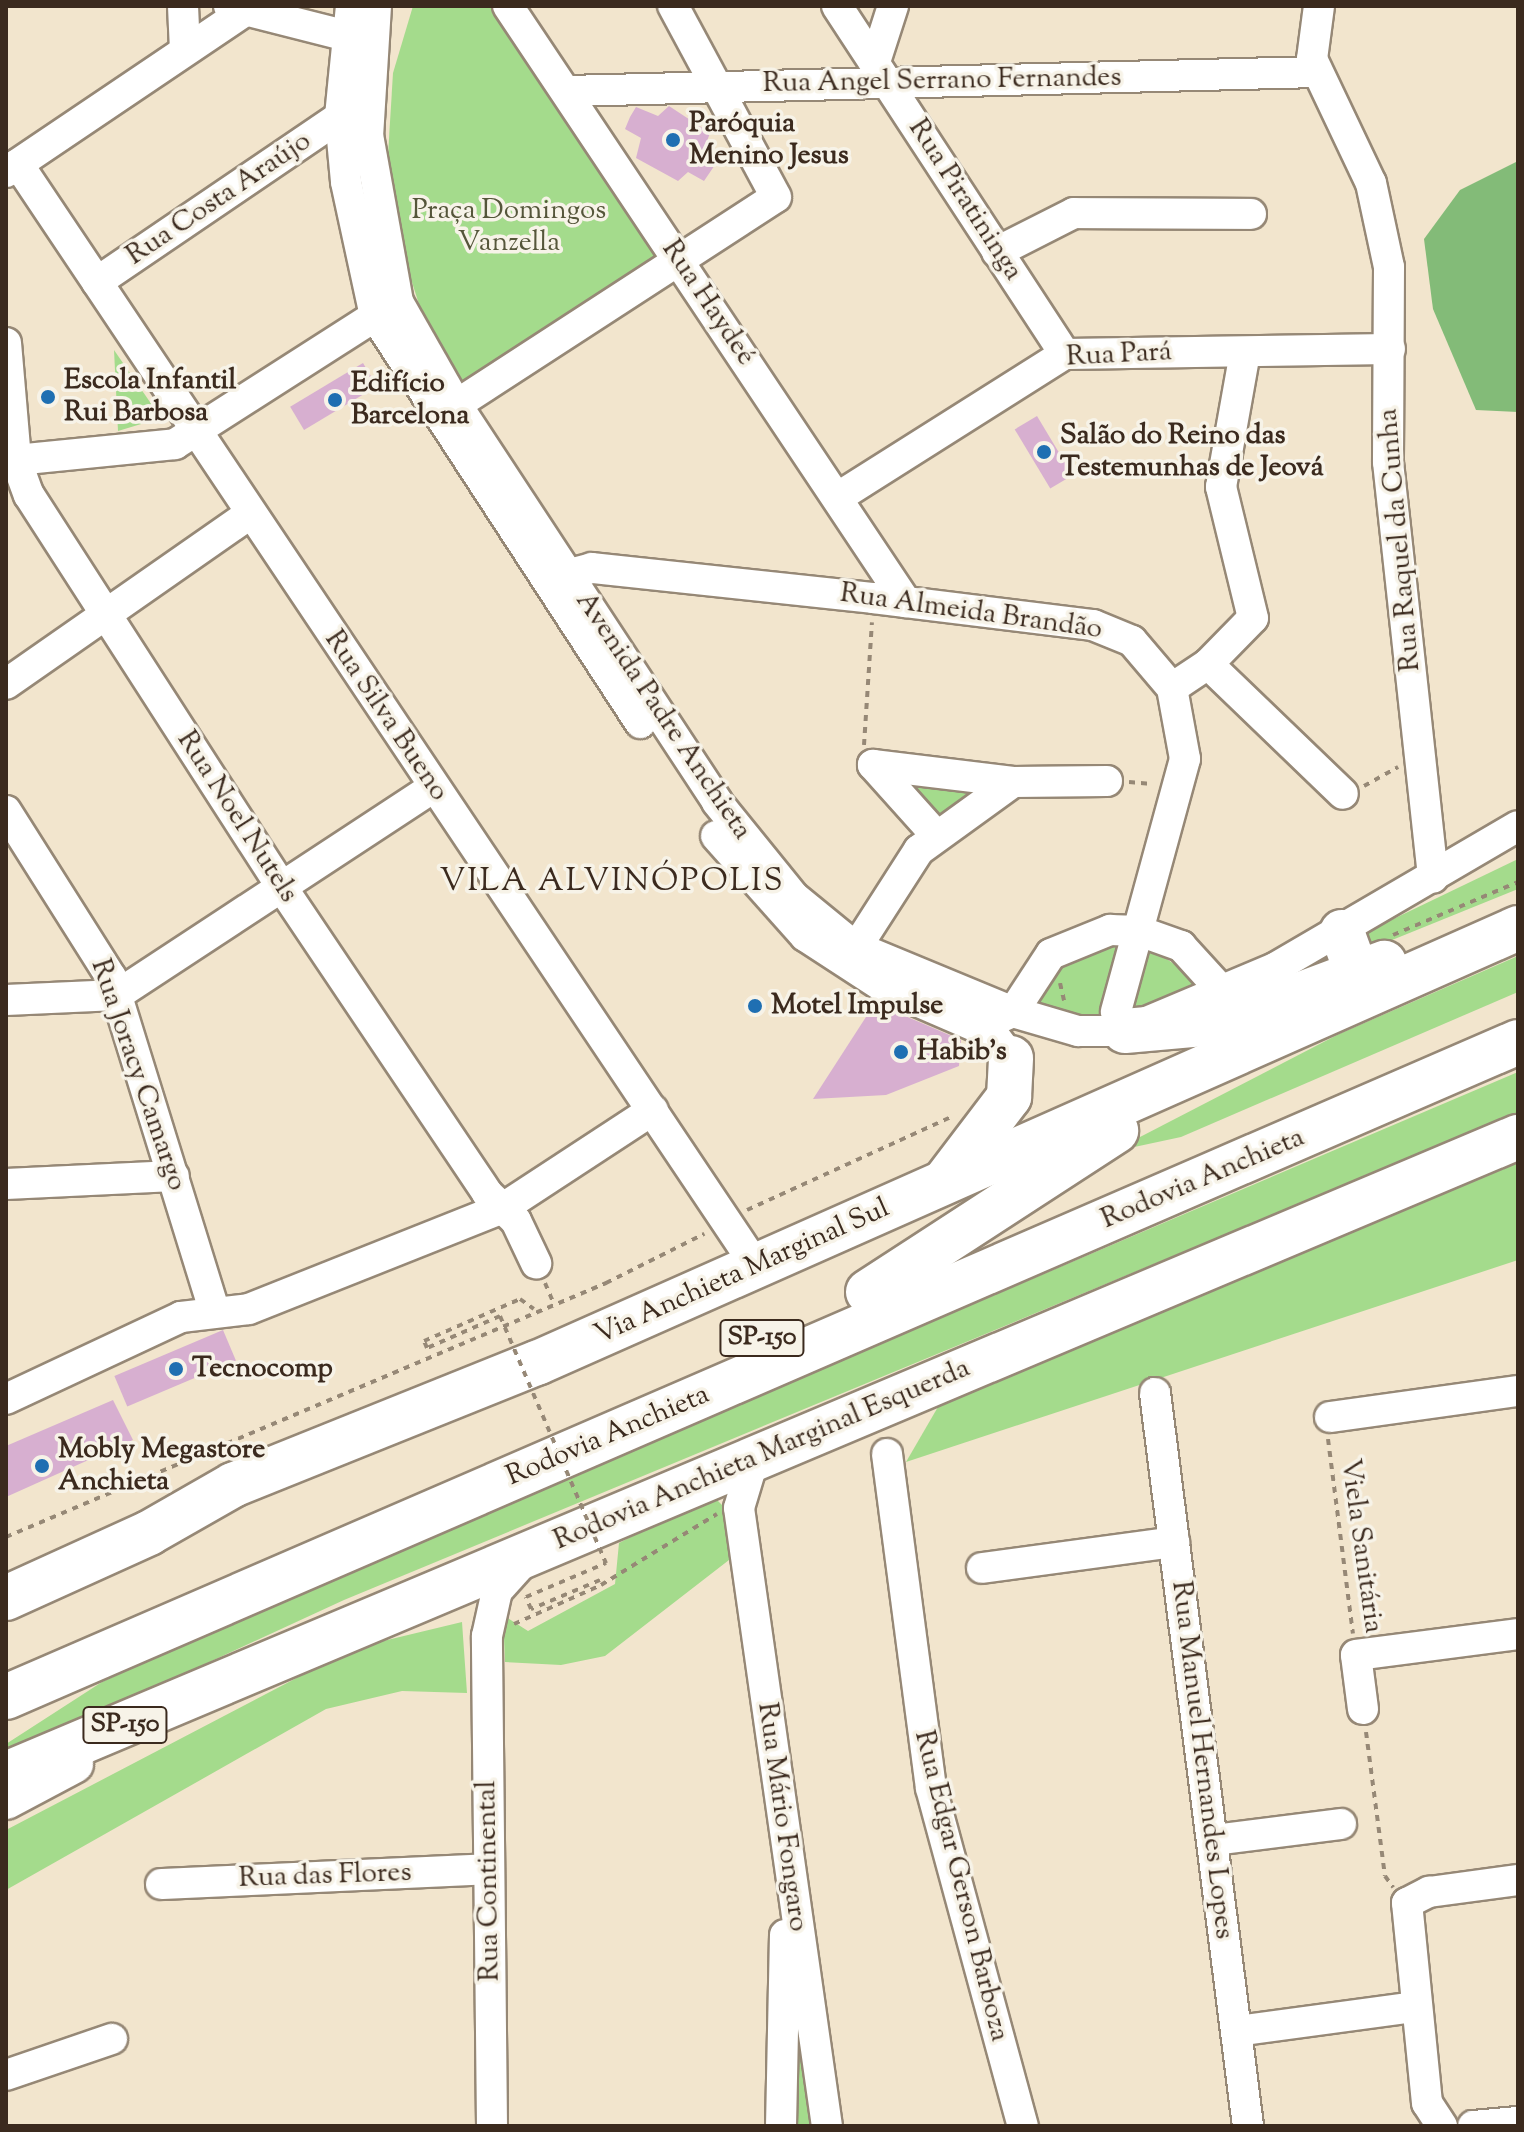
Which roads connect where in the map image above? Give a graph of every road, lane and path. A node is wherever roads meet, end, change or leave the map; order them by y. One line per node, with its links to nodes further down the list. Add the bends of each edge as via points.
1 (183, 6): 11 (street)
2 (351, 6): 10 (street, Avenida Padre Anchieta)
3 (376, 6): 10 (street, Avenida Padre Anchieta)
4 (508, 6): 15 (street, Rua Haydeé)
5 (673, 6): 14 (street, via 697,41)
6 (837, 6): 12 (street, Rua Piratininga)
7 (893, 6): 12 (street)
8 (1319, 6): 13 (street, via 1311,51)
9 (237, 8): 10 (street); 11 (street)
10 (358, 39): 16 (street, Avenida Padre Anchieta); 22 (street, Avenida Padre Anchieta)
11 (185, 50): 17 (street)
12 (881, 71): 13 (street, Rua Angel Serrano Fernandes); 14 (street, Rua Angel Serrano Fernandes); 19 (street, Rua Piratininga)
13 (1316, 72): 24 (street, Rua Raquel da Cunha, via 1371,183 1389,267)
14 (711, 86): 15 (street, Rua Angel Serrano Fernandes); 20 (street, via 777,194)
15 (567, 91): 20 (street, Rua Haydeé)
16 (340, 117): 21 (street, Rua Costa Araújo); 22 (street, Avenida Padre Anchieta)
17 (12, 168): 21 (street, Rua Silva Bueno)
18 (1251, 214): 19 (street, via 1074,213)
19 (997, 252): 26 (street, Rua Piratininga)
20 (680, 263): 27 (street); 30 (street, Rua Haydeé)
21 (97, 282): 28 (street, Rua Silva Bueno)
22 (387, 309): 27 (street, Avenida Padre Anchieta); 28 (street)
23 (6, 343): 29 (street, Rua Noel Nutels)
24 (1390, 349): 25 (street, Rua Pará); 39 (street, Rua Raquel da Cunha, via 1388,462)
25 (1245, 352): 26 (street, Rua Pará); 36 (street, via 1221,487 1254,613)
26 (1065, 354): 30 (street, Rua Pará)
27 (446, 411): 32 (street, Avenida Padre Anchieta)
28 (196, 433): 29 (street, via 163,448); 31 (street, Rua Silva Bueno)
29 (11, 461): 35 (street, Rua Noel Nutels, via 46,525)
30 (840, 496): 34 (street, Rua Haydeé)
31 (248, 515): 35 (street); 43 (street, Rua Silva Bueno)
32 (556, 576): 33 (street, Rua Almeida Brandão); 57 (street, Avenida Padre Anchieta, via 741,836)
33 (873, 598): 34 (street, Rua Almeida Brandão); 40 (path, via 864,744)
34 (906, 602): 38 (street, Rua Almeida Brandão, via 1104,627 1143,650)
35 (110, 617): 37 (street); 51 (street, Rua Noel Nutels)
36 (1208, 664): 38 (street); 45 (street)
37 (6, 684)
38 (1172, 688): 44 (street, Rua Almeida Brandão, via 1186,744)
39 (1421, 753): 45 (path); 49 (street, Rua Raquel da Cunha)
40 (873, 765): 42 (street); 48 (street)
41 (1107, 781): 42 (street); 44 (path)
42 (1013, 782): 48 (street)
43 (434, 787): 51 (street); 69 (street, Rua Silva Bueno)
44 (1179, 789): 53 (street, Rua Almeida Brandão)
45 (1343, 794)
46 (6, 811): 59 (street, Rua Joracy Camargo, via 103,959)
47 (1518, 826): 49 (street)
48 (935, 834): 57 (street, via 894,880)
49 (1433, 878): 54 (street)
50 (1518, 882): 54 (path)
51 (283, 889): 59 (street); 74 (street, Rua Noel Nutels)
52 (1518, 928): 55 (highway, SP-150)
53 (1139, 931): 56 (street, via 1093,933); 58 (street, via 1181,946); 64 (street, Rua Almeida Brandão)
54 (1359, 947): 55 (highway); 58 (street); 64 (highway, via 1226,1022)
55 (1462, 952): 67 (highway, Via Anchieta Marginal Sul / SP-150)
56 (1053, 953): 61 (street); 64 (path)
57 (850, 956): 61 (street, Avenida Padre Anchieta); 63 (street, Avenida Padre Anchieta)
58 (1223, 992): 64 (street)
59 (117, 995): 60 (street); 71 (street, Rua Joracy Camargo)
60 (6, 1000)
61 (1013, 1012): 63 (street, via 1001,1019); 64 (street, Avenida Padre Anchieta)
62 (1518, 1012): 78 (highway, Rodovia Anchieta / SP-150)
63 (958, 1017): 66 (street, Avenida Padre Anchieta, via 997,1036)
64 (1100, 1026): 66 (street, via 1025,1040)
65 (1518, 1042): 100 (highway, Rodovia Anchieta / SP-150)
66 (1011, 1058): 72 (highway, via 1006,1102)
67 (1218, 1064): 72 (highway, Via Anchieta Marginal Sul / SP-150); 78 (highway)
68 (968, 1109): 75 (path)
69 (653, 1110): 74 (street); 75 (street, Rua Silva Bueno)
70 (1518, 1137): 86 (highway, Rodovia Anchieta Marginal Esquerda / SP-150)
71 (174, 1176): 73 (street); 80 (street, Rua Joracy Camargo)
72 (943, 1183): 77 (highway, Via Anchieta Marginal Sul / SP-150)
73 (6, 1184)
74 (503, 1208): 76 (street, Rua Noel Nutels); 80 (street, via 249,1309)
75 (726, 1220): 77 (street, Rua Silva Bueno); 79 (path)
76 (536, 1263)
77 (756, 1266): 88 (highway, Via Anchieta Marginal Sul / SP-150)
78 (868, 1292): 102 (highway, Rodovia Anchieta / SP-150)
79 (534, 1309): 90 (path); 95 (path, bridge, via 520,1299 424,1341 427,1348 500,1316 606,1563 526,1597 531,1609)
80 (215, 1312): 83 (street, via 181,1317)
81 (1518, 1391): 84 (street)
82 (1155, 1393): 91 (street, Rua Manuel Hernandes Lopes)
83 (6, 1399)
84 (1329, 1430): 101 (path, Viela Sanitária)
85 (887, 1454): 127 (street, Rua Edgar Gerson Barboza, via 928,1774)
86 (754, 1458): 87 (highway, Rodovia Anchieta Marginal Esquerda / SP-150); 89 (street)
87 (703, 1480): 89 (street); 92 (highway, Rodovia Anchieta Marginal Esquerda / SP-150)
88 (233, 1485): 93 (highway, via 96,1527); 96 (highway, Via Anchieta Marginal Sul / SP-150, via 136,1539)
89 (739, 1512): 95 (path, via 706,1515); 113 (street, Rua Mário Fongaro)
90 (6, 1537)
91 (1174, 1542): 94 (street); 110 (street, Rua Manuel Hernandes Lopes)
92 (541, 1548): 97 (highway, Rodovia Anchieta Marginal Esquerda / SP-150); 99 (street, Rua Continental, via 503,1579)
93 (6, 1568)
94 (982, 1568)
95 (600, 1582): 99 (path)
96 (6, 1598)
97 (384, 1615): 99 (street, via 466,1604); 103 (highway, Rodovia Anchieta Marginal Esquerda / SP-150)
98 (1518, 1634): 101 (street)
99 (487, 1636): 111 (street, Rua Continental)
100 (134, 1642): 104 (highway, Rodovia Anchieta / SP-150); 106 (highway)
101 (1356, 1655): 105 (street)
102 (6, 1666)
103 (244, 1675): 107 (highway, Rodovia Anchieta Marginal Esquerda / SP-150); 108 (main road)
104 (6, 1697)
105 (1363, 1709): 112 (path)
106 (6, 1724)
107 (6, 1774)
108 (6, 1800)
109 (1341, 1824): 110 (street)
110 (1214, 1840): 119 (street, Rua Manuel Hernandes Lopes)
111 (489, 1869): 115 (street, Rua das Flores); 124 (street, Rua Continental)
112 (1385, 1876)
113 (789, 1877): 117 (street, Rua Mário Fongaro); 118 (street)
114 (1518, 1880): 116 (street, via 1429,1892 1407,1903)
115 (161, 1884)
116 (1414, 2007): 119 (street); 123 (street)
117 (812, 2029): 118 (street, via 796,2024); 126 (street, Rua Mário Fongaro)
118 (779, 2030): 125 (street)
119 (1237, 2031): 128 (street, Rua Manuel Hernandes Lopes)
120 (112, 2039): 121 (street)
121 (6, 2075)
122 (1518, 2122): 129 (street)
123 (1438, 2123)
124 (492, 2126)
125 (781, 2126)
126 (827, 2126)
127 (1023, 2126)
128 (1248, 2126)
129 (1473, 2126)

